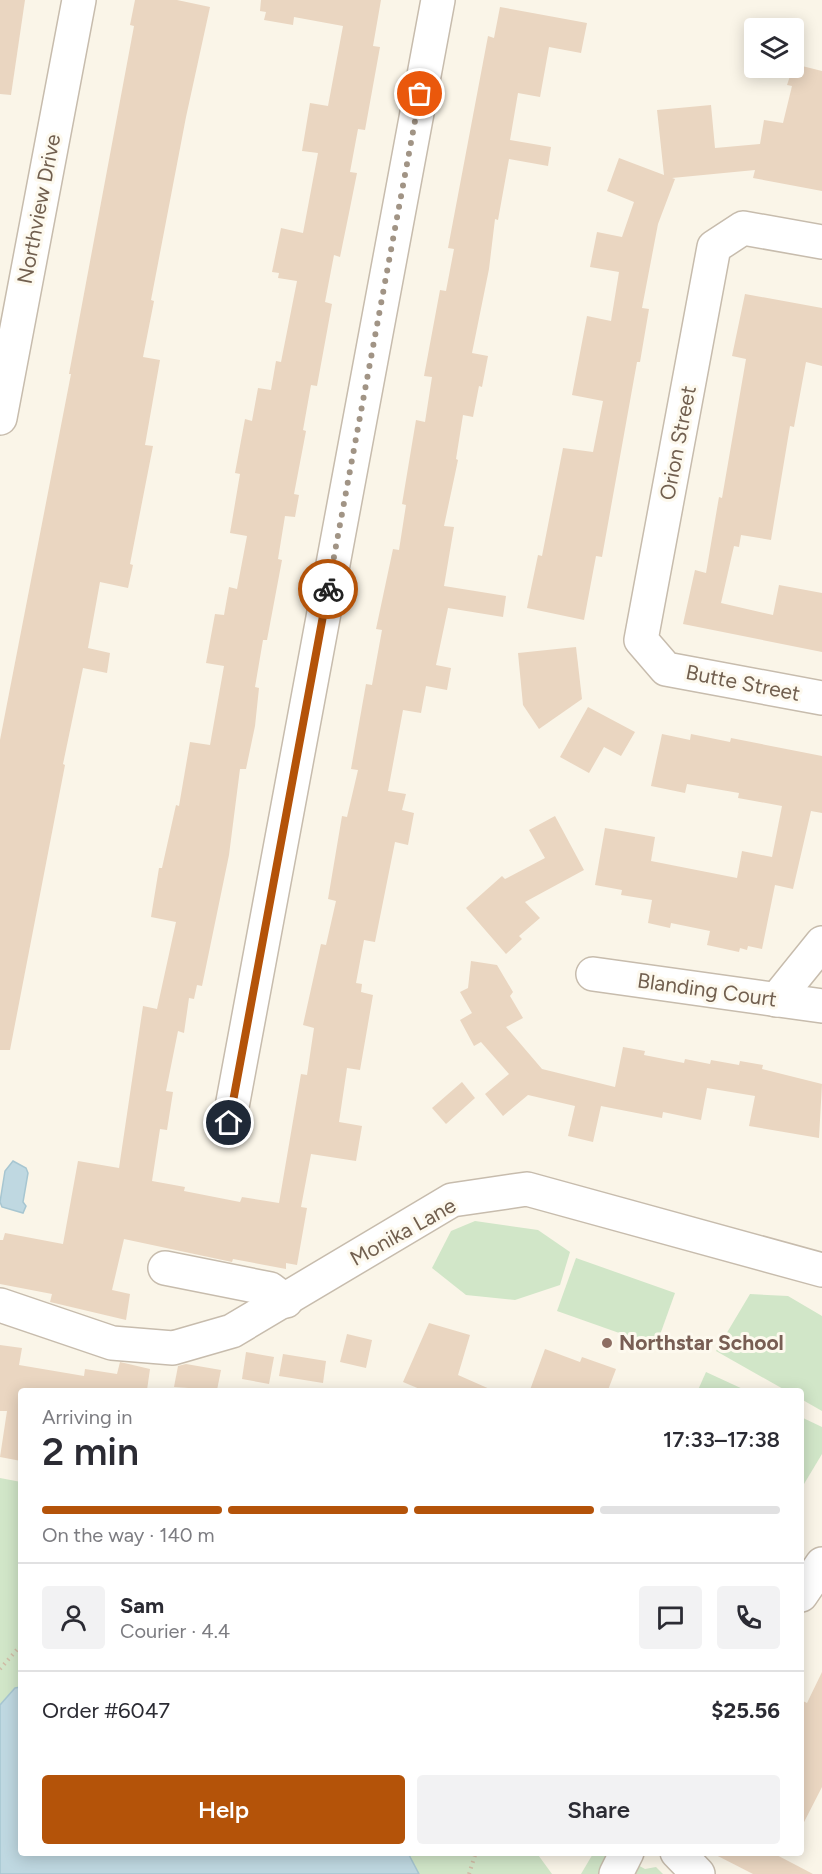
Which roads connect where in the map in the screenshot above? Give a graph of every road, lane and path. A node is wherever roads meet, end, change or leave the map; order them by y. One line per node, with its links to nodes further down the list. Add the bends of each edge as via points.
1 (79, 0): 4 (street, Northview Drive)
2 (438, 0): 11 (street)
3 (822, 242): 5 (street, Orion Street, via 743,228 714,247)
4 (0, 418)
5 (641, 640): 6 (street, Butte Street, via 666,669)
6 (822, 698)
7 (822, 943): 9 (street)
8 (593, 974): 9 (street, Blanding Court)
9 (776, 1000): 10 (street, Blanding Court)
10 (822, 1006)
11 (229, 1123)
12 (165, 1268): 14 (street, via 270,1288)
13 (822, 1270): 14 (street, Monika Lane, via 527,1189 452,1200)
14 (286, 1301): 15 (street, Monika Lane, via 232,1331 173,1348 112,1343)
15 (0, 1305)
16 (822, 1564): 17 (street)
17 (804, 1591)
18 (18, 1648): 19 (path)
19 (0, 1669)
20 (475, 1856): 23 (path)
21 (625, 1856): 24 (street)
22 (681, 1856): 25 (street)
23 (469, 1874)
24 (616, 1874)
25 (698, 1874)

